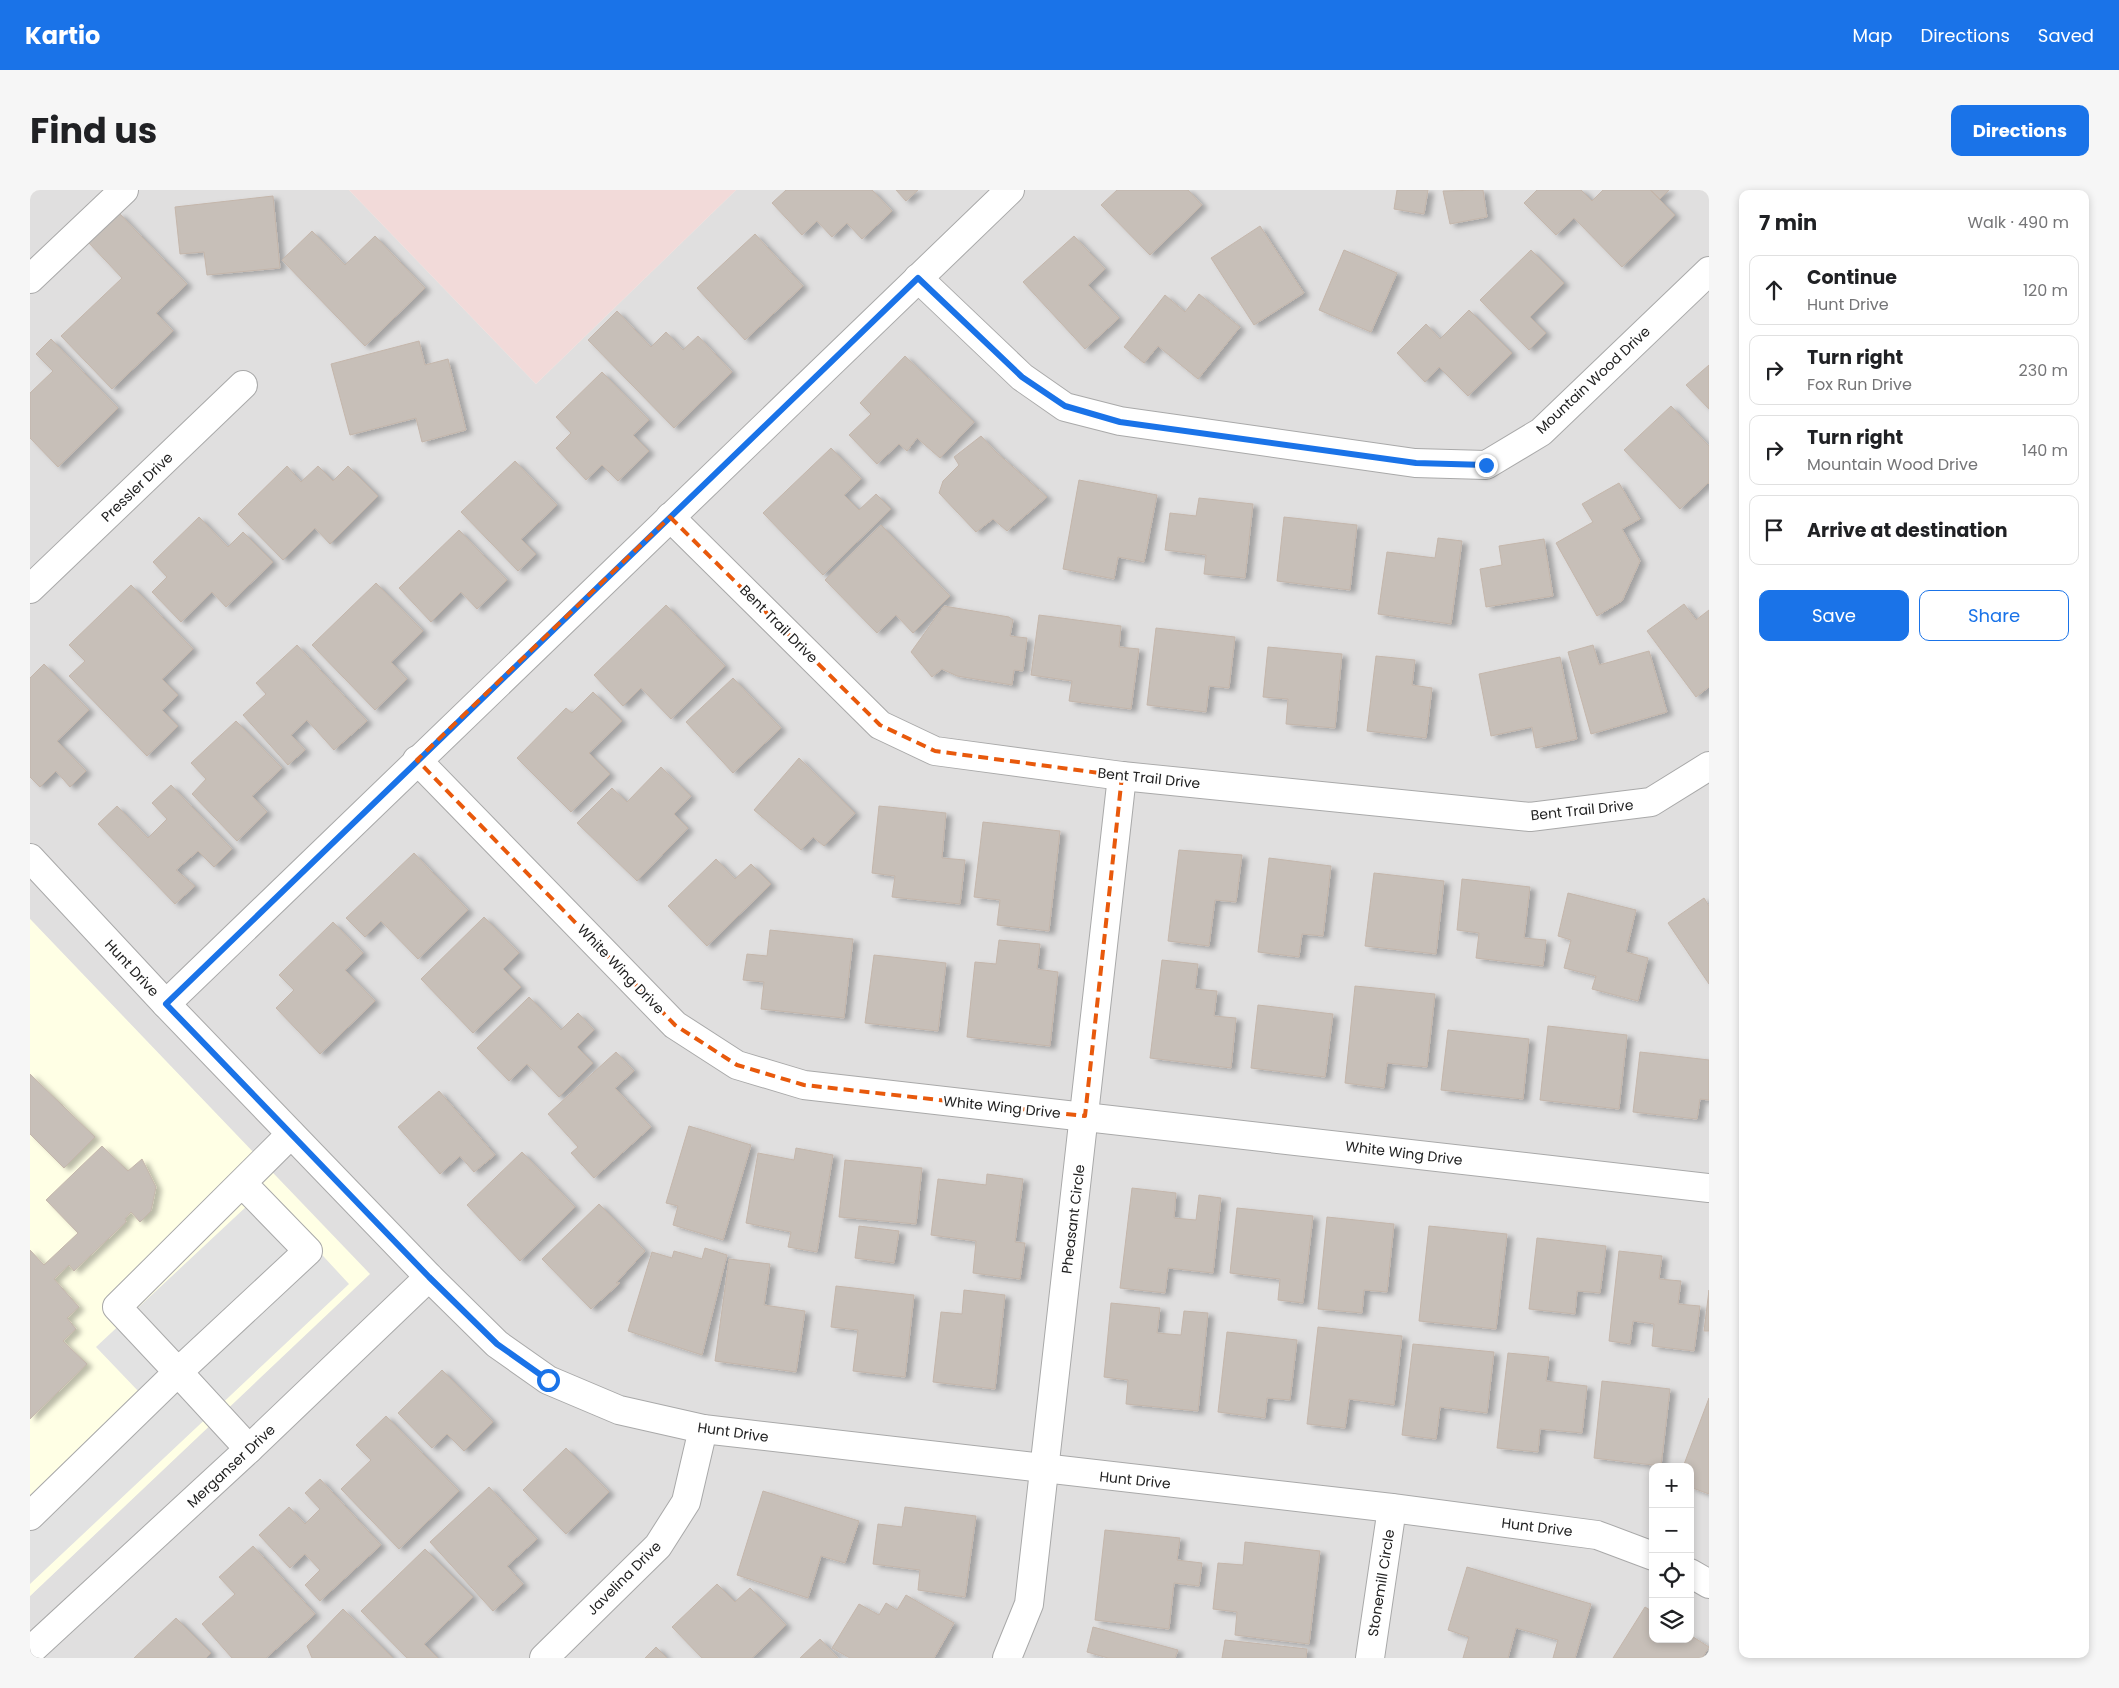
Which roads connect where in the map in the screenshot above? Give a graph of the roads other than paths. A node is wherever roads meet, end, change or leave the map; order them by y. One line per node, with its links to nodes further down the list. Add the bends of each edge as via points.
1 (124, 190): 5 (street)
2 (1010, 190): 4 (street)
3 (1709, 271): 4 (street, Mountain Wood Drive, via 1541,432 1486,465 1376,458 1120,422 1065,406 1022,377)
4 (918, 278): 7 (street)
5 (30, 279)
6 (243, 385): 8 (street, Pressler Drive)
7 (670, 516): 9 (street); 11 (street, Bent Trail Drive, via 880,726 935,751)
8 (30, 589)
9 (418, 760): 13 (street); 14 (street, White Wing Drive, via 675,1025 738,1065 804,1085)
10 (1709, 766): 11 (street, Bent Trail Drive, via 1651,802 1530,817)
11 (1122, 776): 14 (street, Pheasant Circle)
12 (30, 858): 13 (street, Hunt Drive)
13 (166, 1004): 15 (street, Hunt Drive)
14 (1085, 1116): 17 (street, White Wing Drive); 22 (street, Pheasant Circle)
15 (291, 1134): 16 (street); 18 (street, Hunt Drive)
16 (242, 1183): 19 (street, via 117,1307); 19 (street, via 308,1251)
17 (1709, 1188)
18 (429, 1277): 20 (street, Hunt Drive, via 497,1344 548,1380 619,1410); 21 (street, Merganser Drive)
19 (178, 1372): 21 (street); 24 (street)
20 (703, 1429): 22 (street, Hunt Drive); 29 (street, Javelina Drive, via 686,1502 658,1546)
21 (249, 1449): 28 (street, Merganser Drive)
22 (1043, 1469): 23 (street, Hunt Drive); 30 (street, Pheasant Circle, via 1029,1604)
23 (1392, 1508): 25 (street, Hunt Drive, via 1597,1535); 31 (street, Stonemill Circle)
24 (30, 1516)
25 (1649, 1554)
26 (1694, 1575): 27 (street)
27 (1709, 1584)
28 (30, 1651)
29 (544, 1658)
30 (1008, 1658)
31 (1370, 1658)

